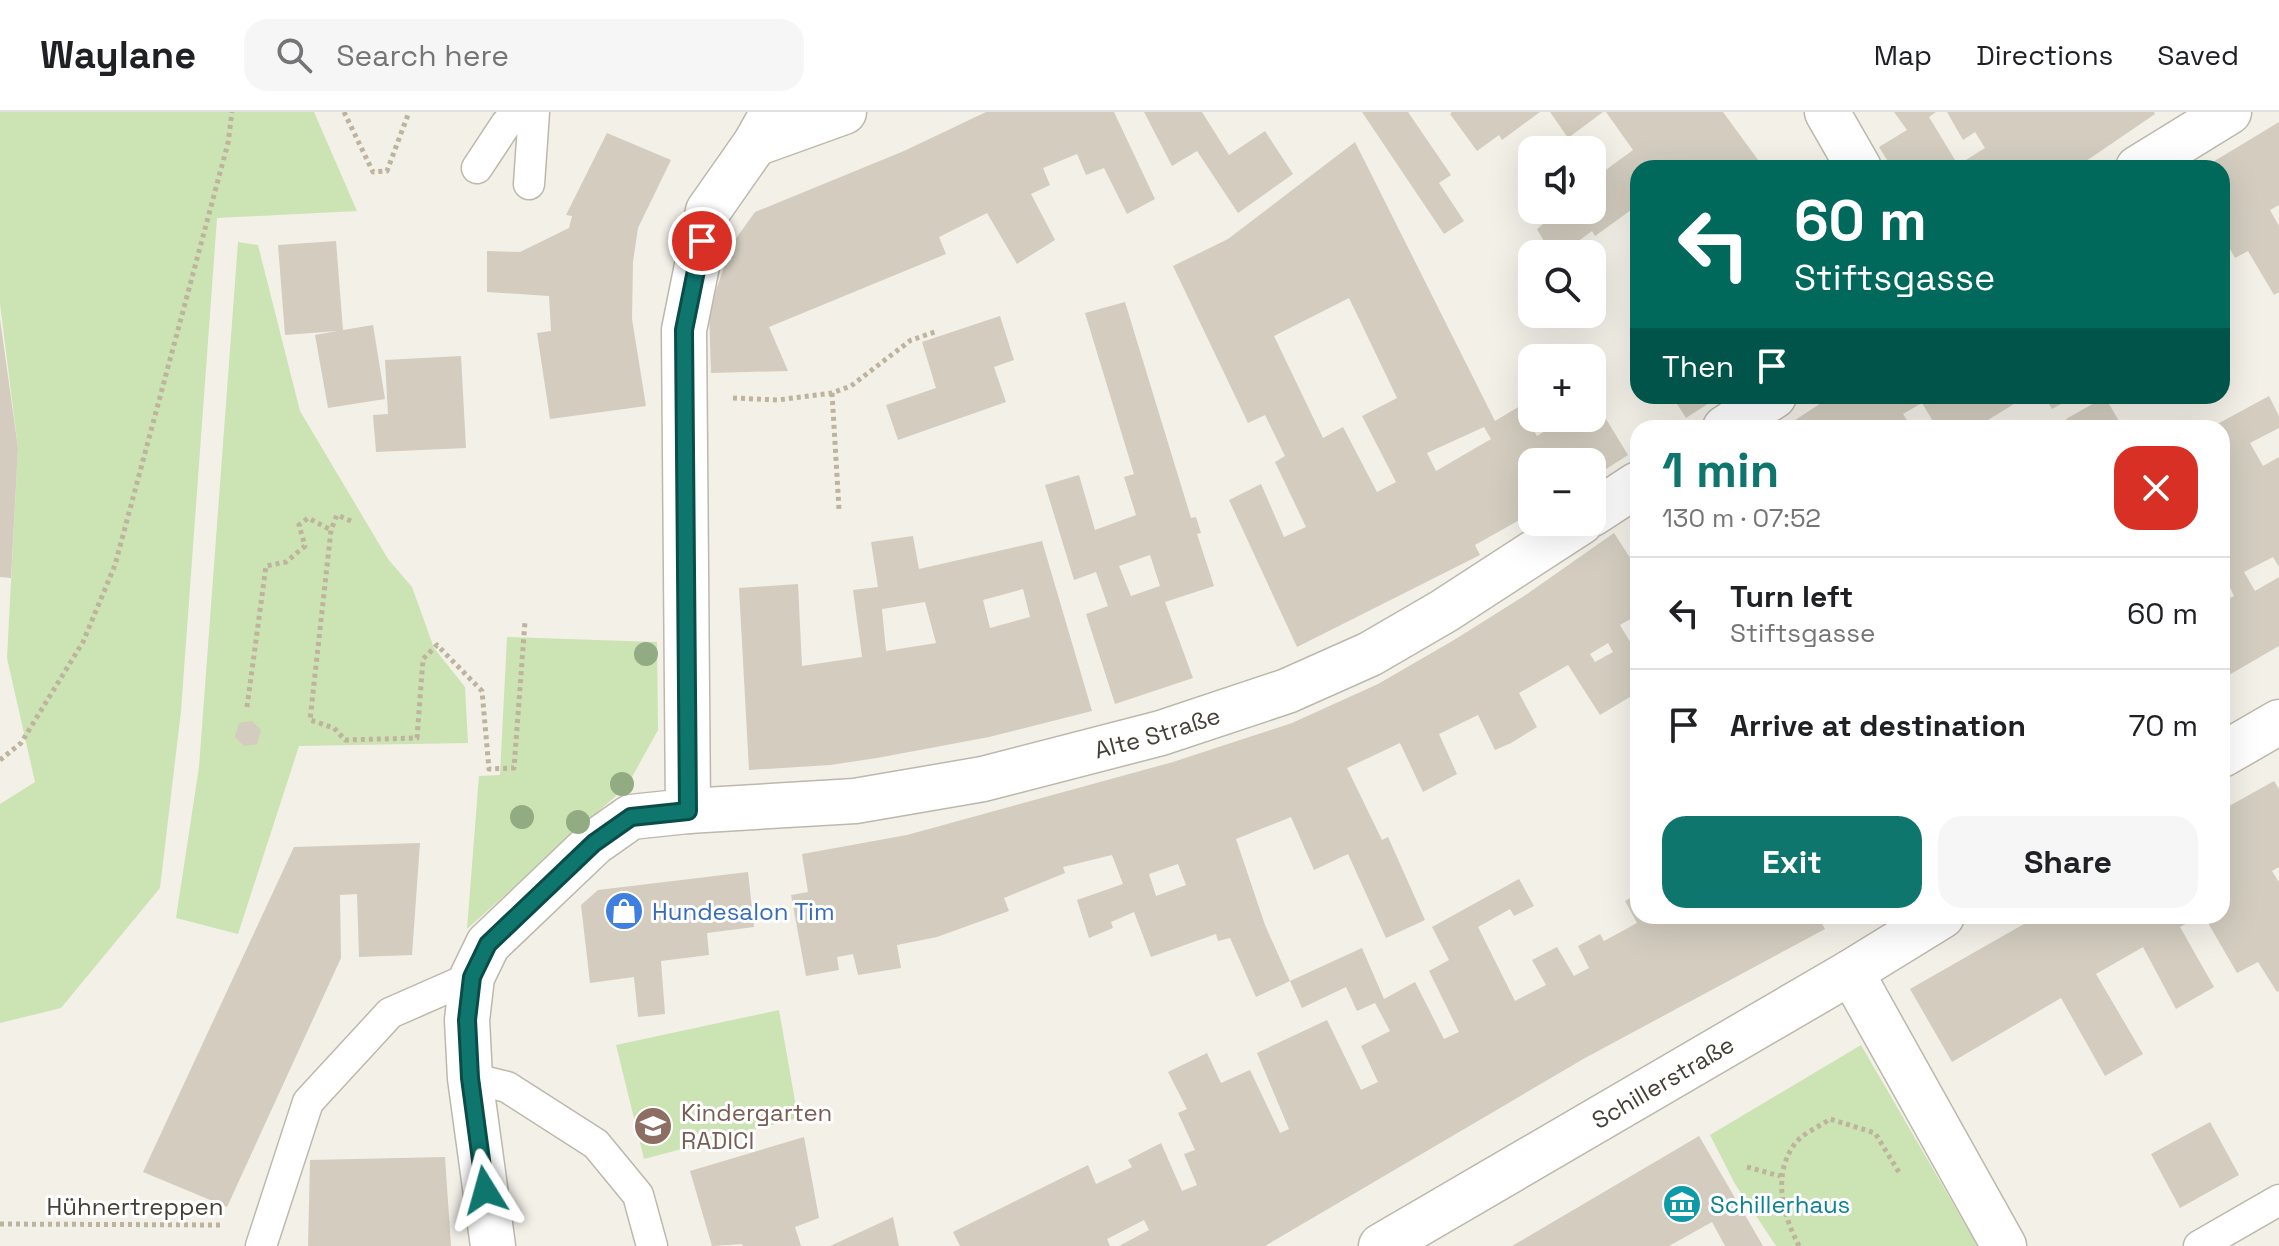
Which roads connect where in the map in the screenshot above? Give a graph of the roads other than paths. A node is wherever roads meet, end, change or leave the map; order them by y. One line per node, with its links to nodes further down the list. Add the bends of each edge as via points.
1 (518, 112): 9 (lane)
2 (534, 112): 10 (lane)
3 (844, 112): 6 (street)
4 (1827, 112): 7 (street)
5 (2229, 112): 8 (street)
6 (764, 128): 16 (street, via 708,211 684,330)
7 (1854, 160)
8 (2151, 160)
9 (477, 168)
10 (529, 184)
11 (1762, 404): 12 (street)
12 (1737, 420)
13 (1559, 536): 16 (street, Alte Straße, via 1370,654 1287,691 1161,733 983,779 855,801)
14 (2279, 722): 15 (street)
15 (2230, 750)
16 (688, 811): 20 (street, Alte Straße, via 631,817 594,843 488,944)
17 (1912, 924): 18 (street, Schillerstraße)
18 (1889, 930): 19 (street, Schillerstraße)
19 (1851, 972): 26 (street, Schillerstraße); 27 (street)
20 (472, 977): 21 (street, via 467,1020); 23 (lane, via 390,1013 308,1102)
21 (470, 1078): 24 (street); 25 (lane, via 507,1087 596,1144 638,1195)
22 (2279, 1200): 28 (lane)
23 (265, 1236)
24 (493, 1246)
25 (652, 1246)
26 (1381, 1246)
27 (2004, 1246)
28 (2199, 1246)

